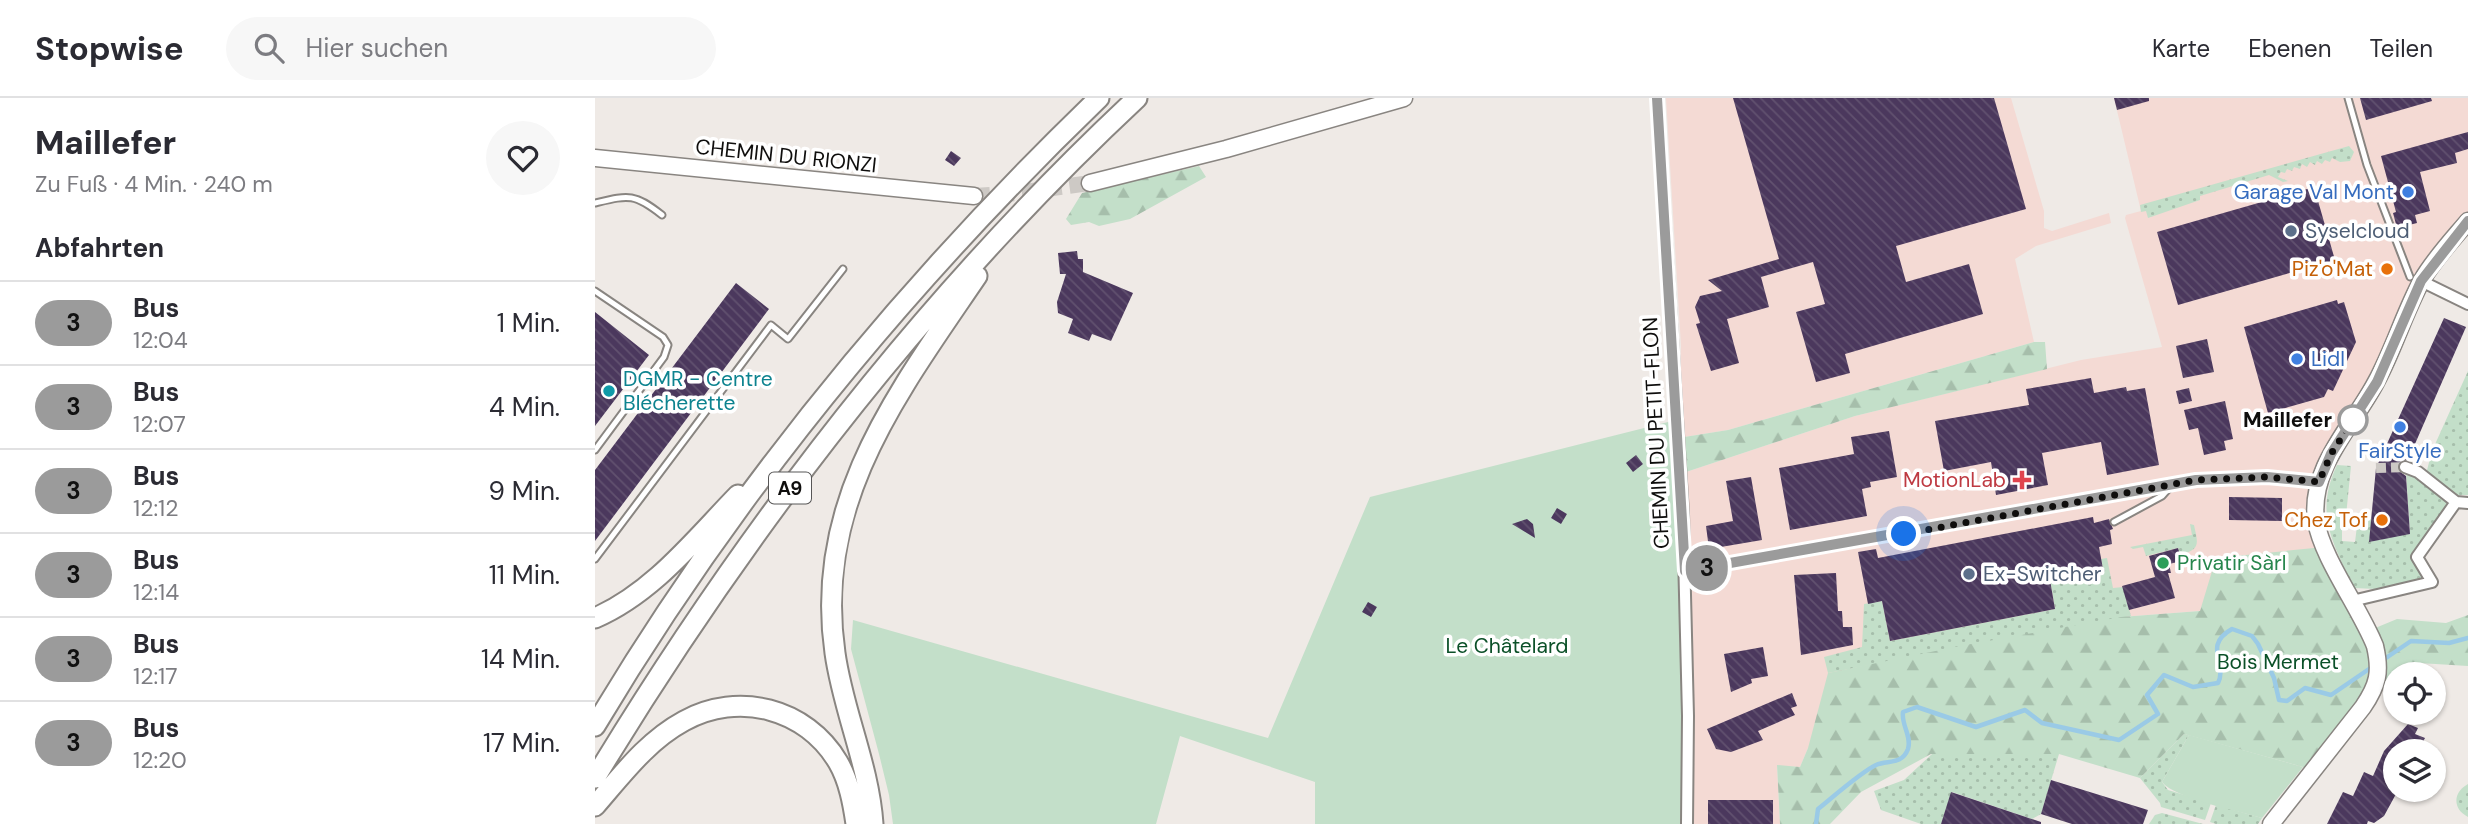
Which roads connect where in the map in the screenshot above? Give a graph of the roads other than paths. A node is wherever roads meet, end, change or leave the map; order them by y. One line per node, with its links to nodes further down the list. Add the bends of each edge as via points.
1 (1098, 98): 17 (highway, A9, via 941,261)
2 (1137, 98): 11 (highway, A9)
3 (1404, 98): 7 (street)
4 (1657, 98): 25 (street, CHEMIN DU PETIT-FLON)
5 (2348, 98): 14 (lane, via 2367,165)
6 (595, 159): 8 (street, CHEMIN DU RIONZI)
7 (1090, 183)
8 (974, 196)
9 (595, 203): 10 (lane, via 618,197 641,199)
10 (662, 215)
11 (1014, 220): 29 (highway, A9, via 908,339 808,463 670,657); 32 (highway, via 892,404 858,471 840,528 832,585 834,649 869,788)
12 (2468, 222): 14 (street)
13 (843, 269): 24 (lane, via 788,339 771,325)
14 (2416, 279): 16 (street); 20 (street, via 2377,382 2331,454)
15 (595, 291): 18 (lane, via 668,345 664,357)
16 (2468, 304)
17 (786, 447): 27 (highway, via 654,580); 28 (highway, A9, via 692,577)
18 (595, 450)
19 (2406, 467): 22 (street)
20 (2319, 482): 21 (street, CHEMIN DU PETIT-FLON, via 2254,477); 26 (street, via 2317,528)
21 (2172, 485): 23 (lane, via 2162,496); 25 (street, CHEMIN DU PETIT-FLON)
22 (2462, 503): 26 (street, via 2417,557 2432,582)
23 (2114, 522)
24 (595, 559)
25 (1685, 571): 33 (street)
26 (2352, 601): 34 (street, via 2375,646 2376,687)
27 (595, 618)
28 (595, 726)
29 (595, 778)
30 (595, 806): 31 (highway, via 635,759 675,726 710,710 748,705 796,720 825,745 845,777)
31 (856, 824)
32 (873, 824)
33 (1687, 824)
34 (2271, 824)

